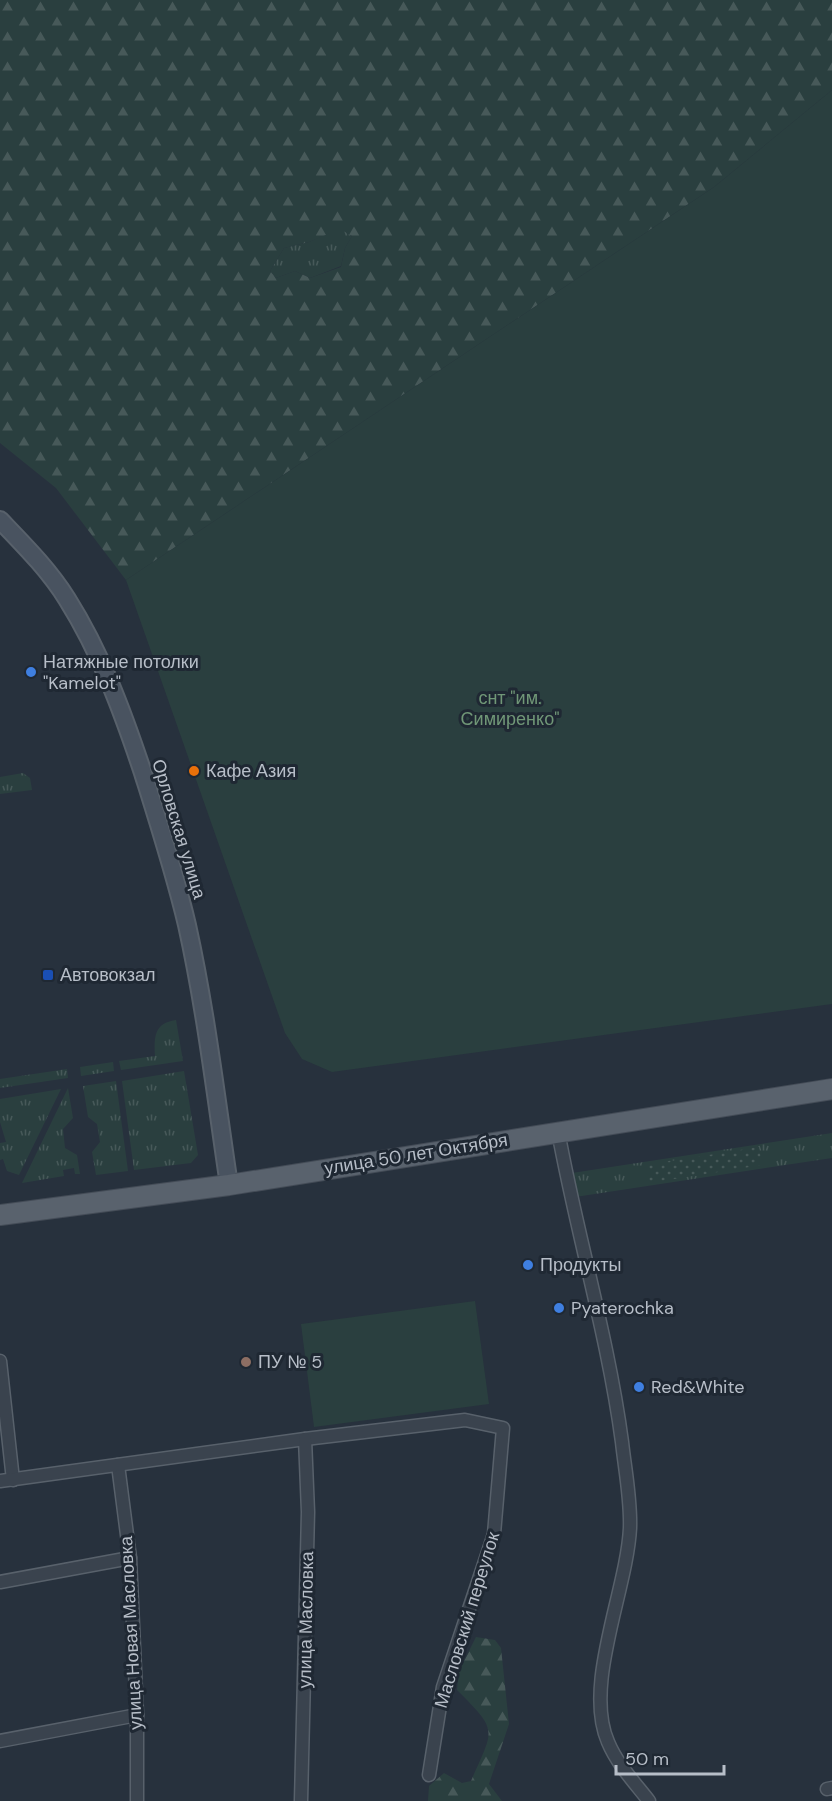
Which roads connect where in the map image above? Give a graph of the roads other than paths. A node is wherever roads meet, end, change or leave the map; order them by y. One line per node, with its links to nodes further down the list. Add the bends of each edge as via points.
1 (0, 520): 4 (street, Орловская улица, via 47,571 79,619 111,684 134,746 187,927)
2 (832, 1089): 3 (main road, улица 50 лет Октября)
3 (558, 1131): 4 (main road, улица 50 лет Октября); 18 (street, via 611,1374 629,1497 629,1550 603,1673 602,1706 607,1741)
4 (229, 1185): 5 (main road, улица 50 лет Октября)
5 (0, 1215)
6 (0, 1361): 9 (street)
7 (305, 1439): 8 (street); 15 (street, Масловский переулок, via 465,1420 503,1428 494,1534 443,1687); 17 (street, улица Масловка, via 308,1512)
8 (117, 1465): 9 (street); 11 (street, улица Новая Масловка)
9 (14, 1480): 10 (street)
10 (0, 1481)
11 (130, 1558): 12 (street); 13 (street, улица Новая Масловка)
12 (0, 1582)
13 (137, 1715): 14 (street); 16 (street, улица Новая Масловка)
14 (0, 1741)
15 (429, 1775)
16 (136, 1801)
17 (301, 1801)
18 (650, 1801)

